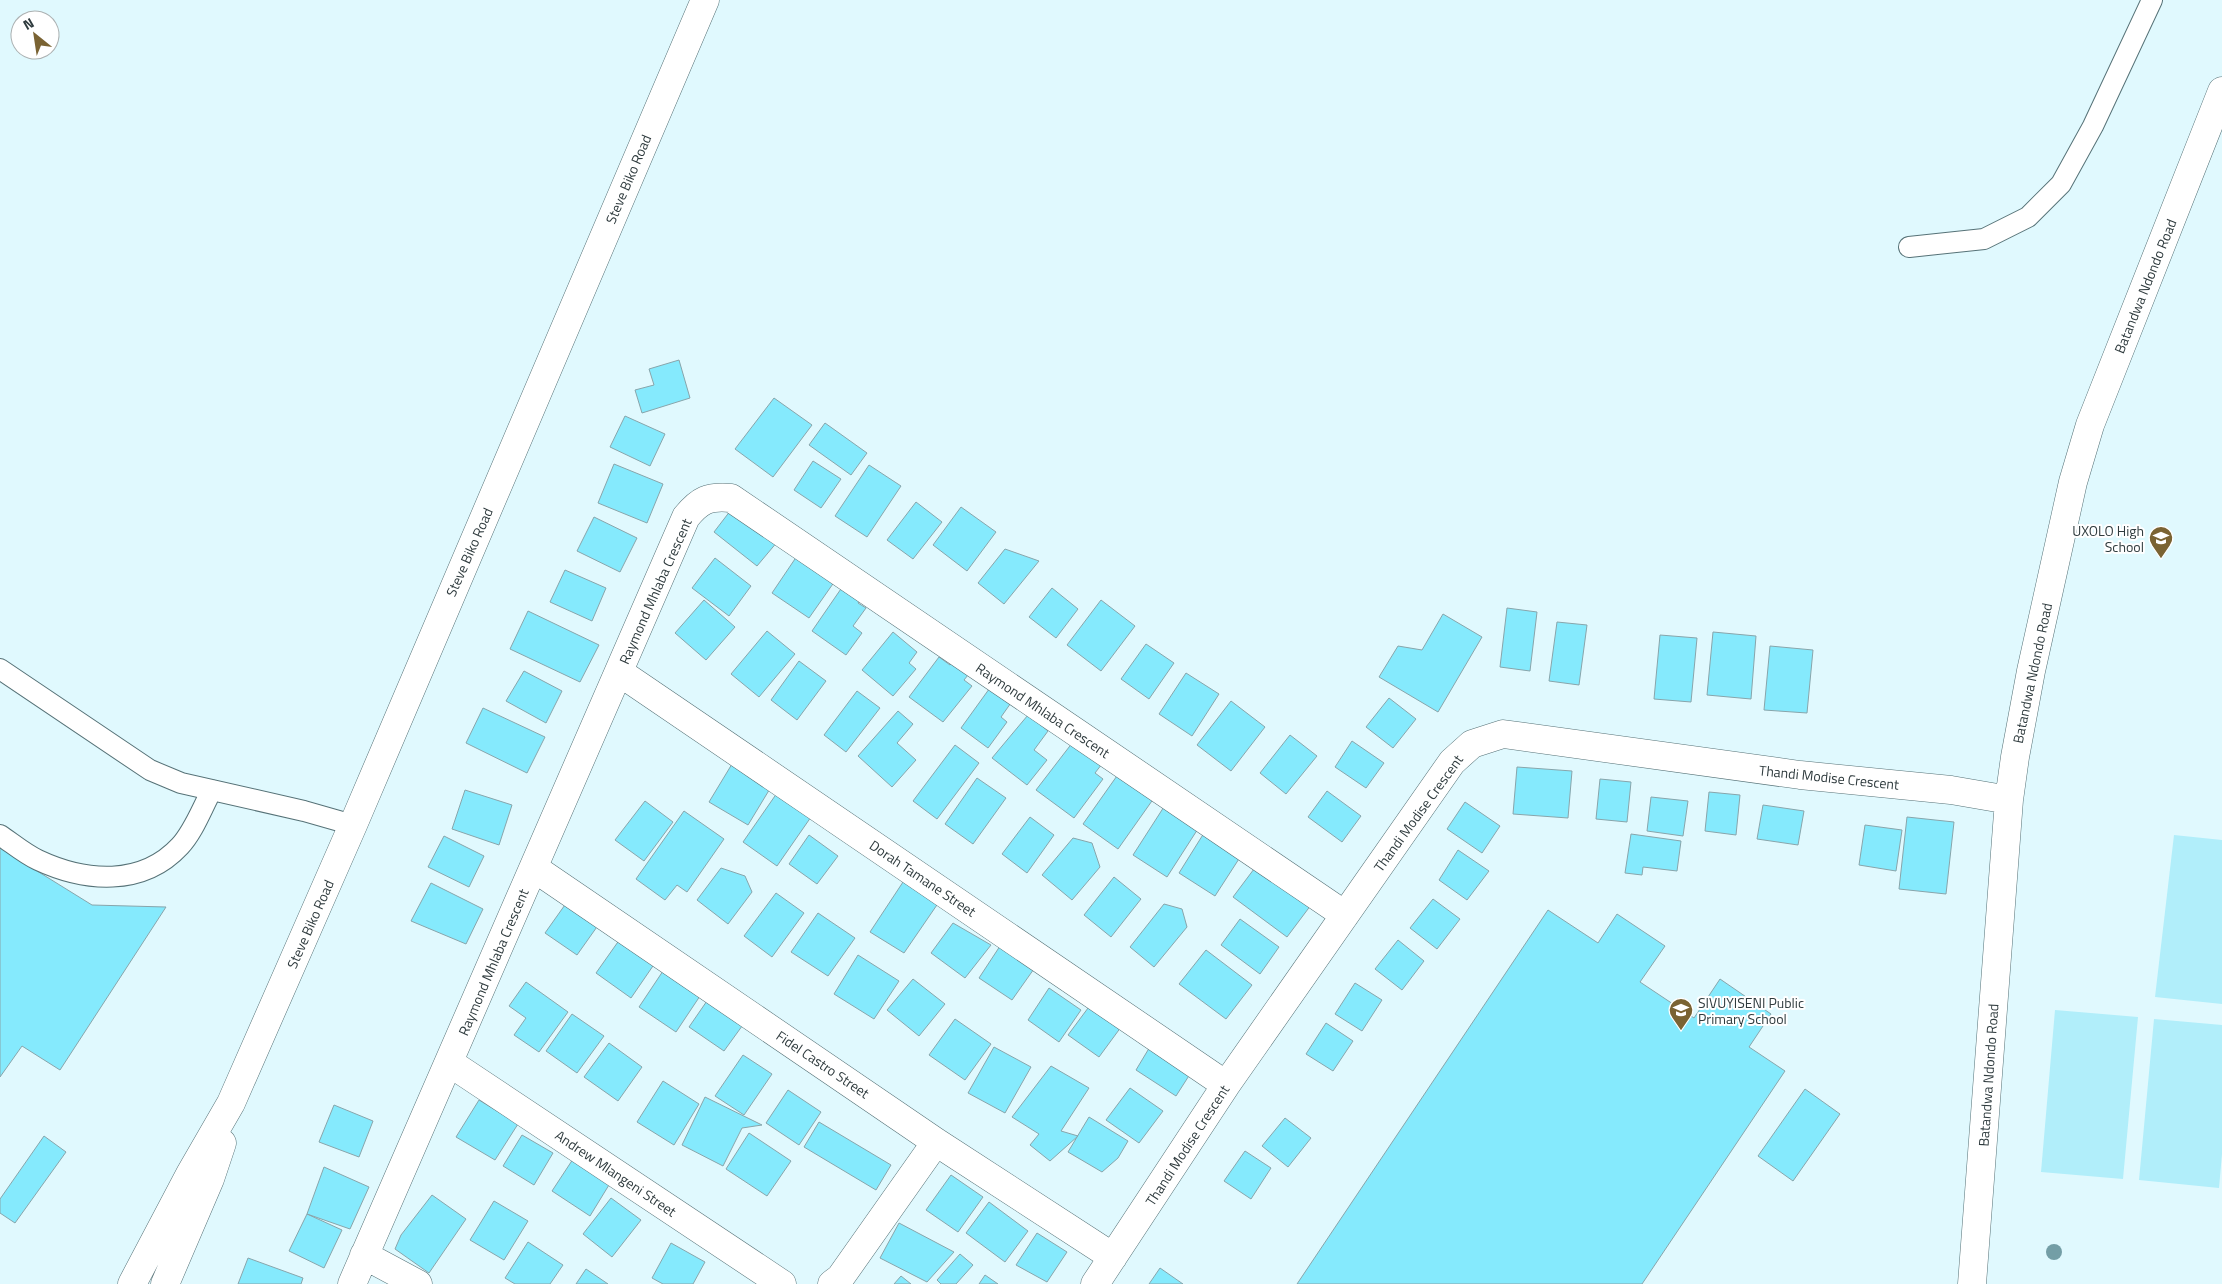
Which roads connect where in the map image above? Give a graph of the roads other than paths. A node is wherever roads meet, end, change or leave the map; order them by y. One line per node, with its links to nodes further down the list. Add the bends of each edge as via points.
1 (705, 0): 9 (street, Steve Biko Road)
2 (2152, 0): 4 (lane, via 2075,159 2060,184 2028,217 1984,240)
3 (2222, 91): 8 (street, Batandwa Ndondo Road, via 2090,425 2073,482 2024,704)
4 (1909, 248)
5 (0, 669): 7 (lane, via 150,770 181,783)
6 (619, 672): 11 (street, Raymond Mhlaba Crescent); 12 (street, Raymond Mhlaba Crescent, via 686,517 705,500 731,498); 14 (street, Dorah Tamane Street)
7 (212, 790): 9 (lane); 10 (lane, via 181,845 163,861 141,873 96,878 68,872 37,860)
8 (2009, 800): 12 (street, Thandi Modise Crescent, via 1503,734 1472,744 1452,762); 26 (street, Batandwa Ndondo Road)
9 (353, 825): 15 (street, Steve Biko Road)
10 (0, 835)
11 (534, 868): 13 (street, Raymond Mhlaba Crescent); 16 (street, Fidel Castro Street)
12 (1345, 915): 14 (street, Thandi Modise Crescent)
13 (450, 1062): 17 (street, Raymond Mhlaba Crescent); 23 (street, Andrew Mlangeni Street)
14 (1226, 1085): 18 (street, Thandi Modise Crescent)
15 (231, 1103): 19 (street, Steve Biko Road); 20 (street, Steve Biko Road, via 223,1142 210,1179)
16 (936, 1142): 18 (street, Fidel Castro Street); 24 (street, via 840,1278)
17 (364, 1255): 21 (street, Raymond Mhlaba Crescent); 22 (street)
18 (1113, 1257): 25 (street, Thandi Modise Crescent)
19 (132, 1284)
20 (165, 1284)
21 (352, 1284)
22 (418, 1284)
23 (782, 1284)
24 (832, 1284)
25 (1095, 1284)
26 (1972, 1284)

